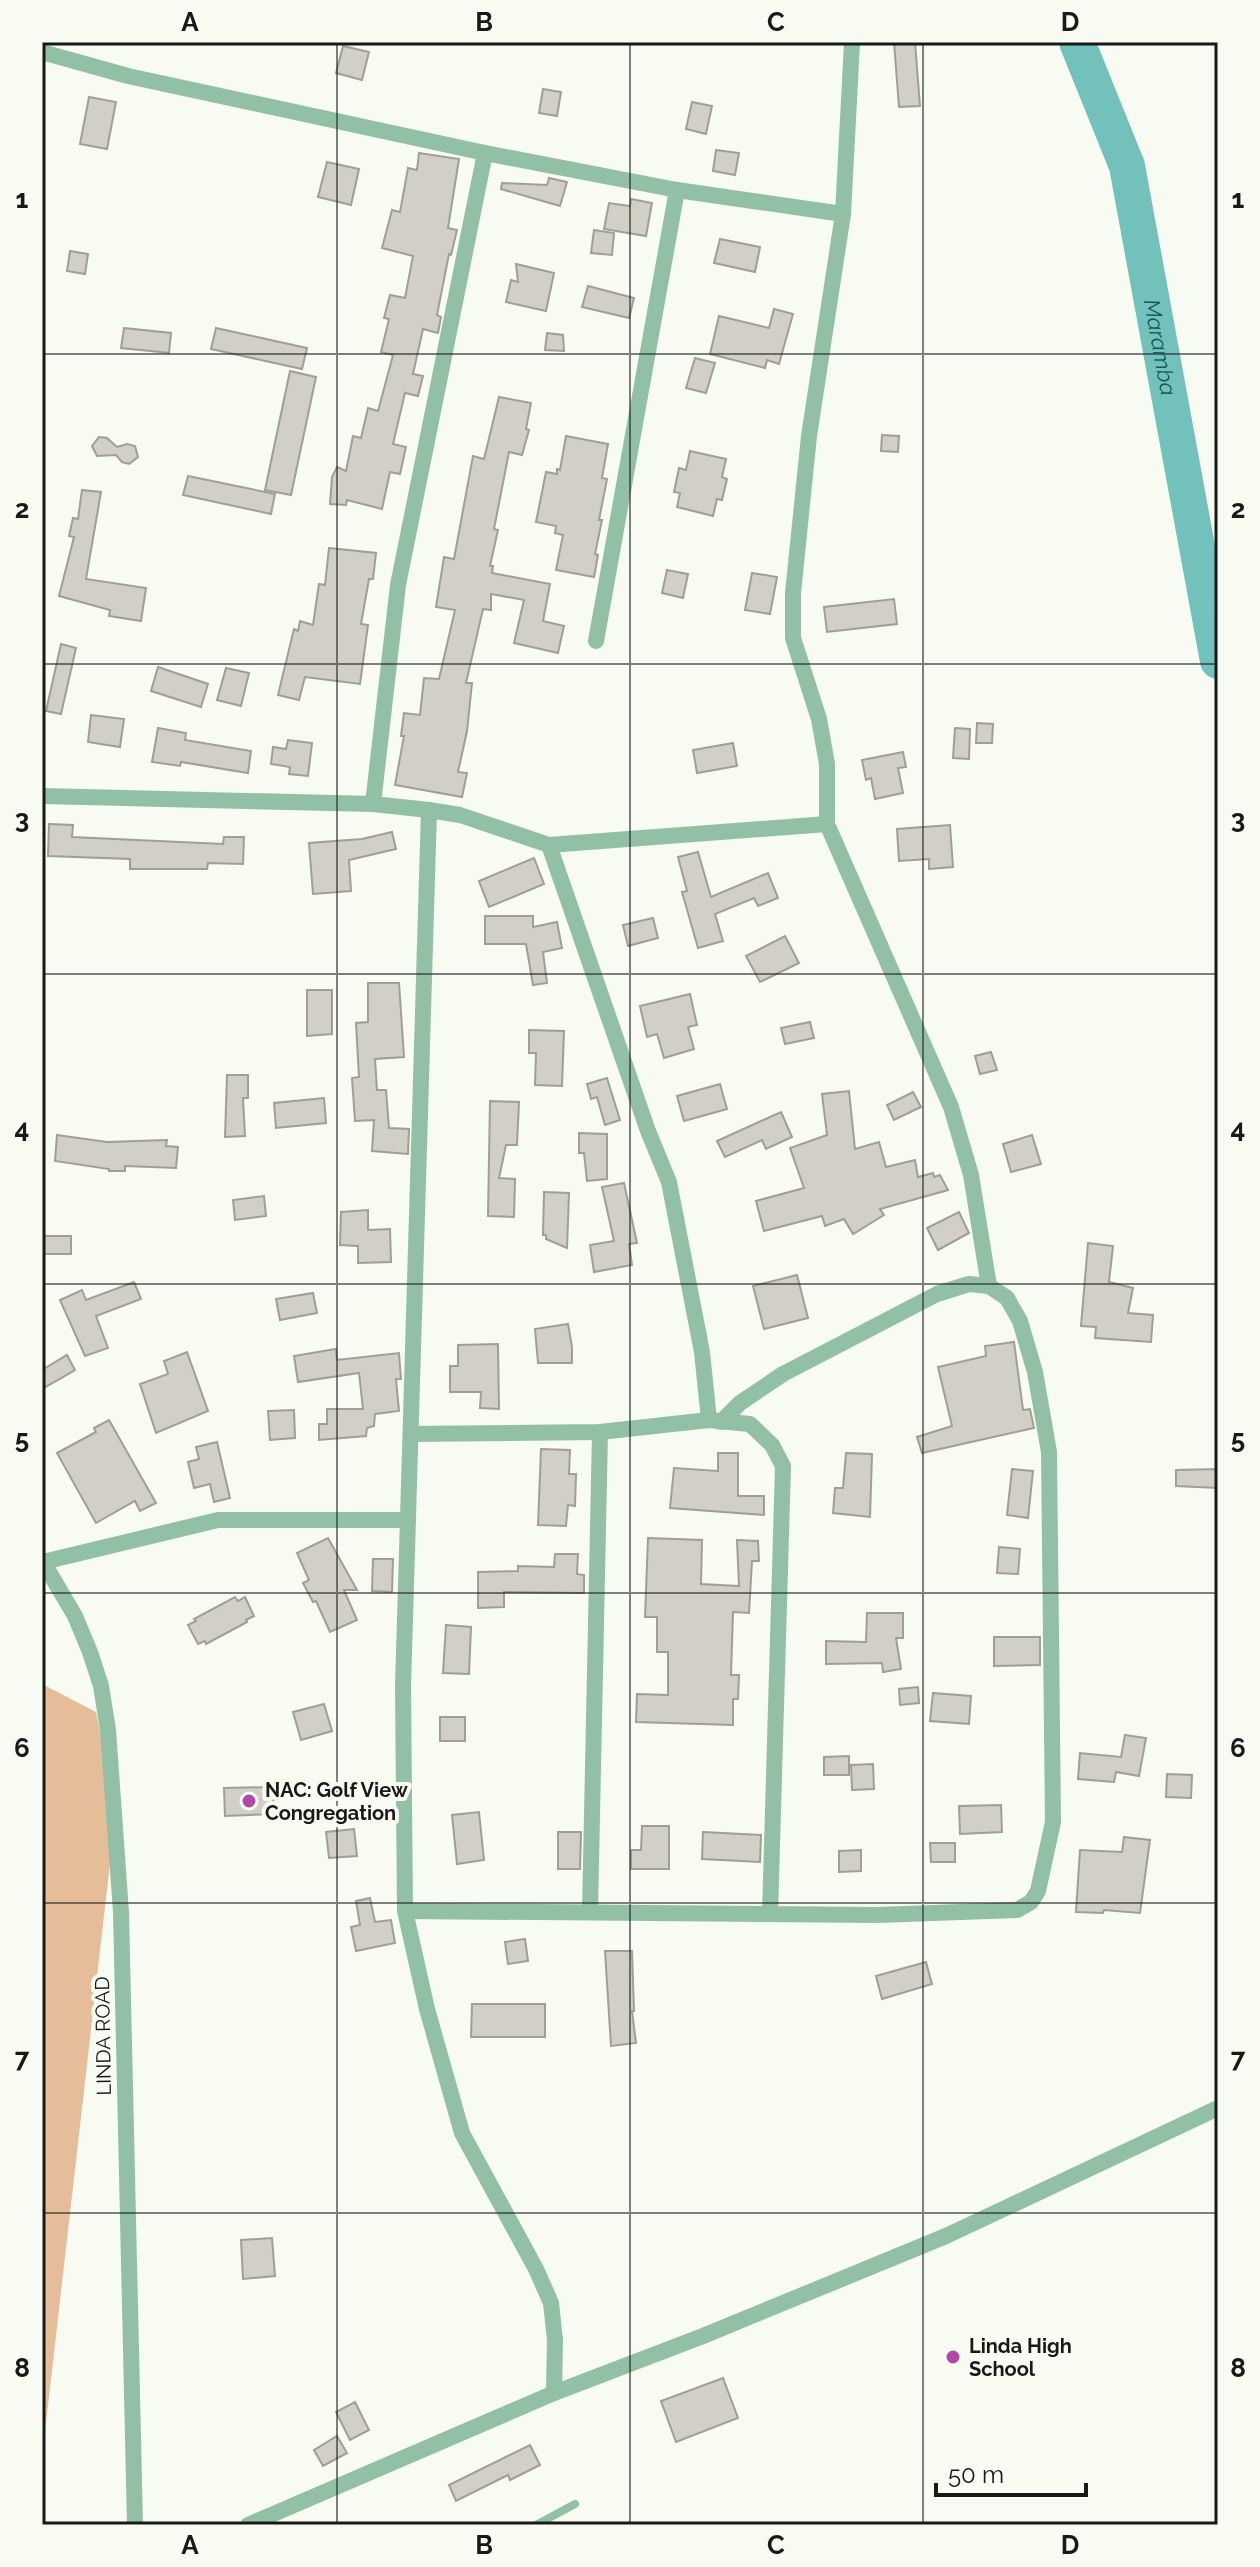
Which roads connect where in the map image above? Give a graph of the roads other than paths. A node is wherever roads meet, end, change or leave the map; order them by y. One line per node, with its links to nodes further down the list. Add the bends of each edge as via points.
1 (852, 43): 5 (street)
2 (42, 52): 3 (street, via 128,76)
3 (485, 153): 4 (street); 8 (street, via 398,585)
4 (677, 190): 5 (street); 6 (street)
5 (843, 214): 10 (street, via 809,436 793,593 793,638 827,764)
6 (596, 641)
7 (42, 796): 8 (street)
8 (373, 804): 9 (street)
9 (429, 810): 11 (street); 15 (street)
10 (827, 824): 11 (street); 12 (street, via 951,1107 971,1175)
11 (549, 845): 13 (street, via 669,1182)
12 (989, 1286): 13 (street, via 969,1284 937,1294 783,1374); 20 (street, via 1007,1298 1020,1321 1049,1452 1053,1822 1038,1891 1017,1910)
13 (715, 1421): 14 (street); 20 (street, via 750,1424 772,1445 783,1466)
14 (600, 1432): 15 (street); 19 (street)
15 (411, 1434): 16 (street)
16 (408, 1520): 17 (street, via 218,1520); 18 (street)
17 (43, 1561): 24 (street, LINDA ROAD, via 90,1652 108,1730 121,1912)
18 (405, 1911): 19 (street); 22 (street, via 462,2133 551,2303)
19 (590, 1911): 20 (street)
20 (770, 1914)
21 (1218, 2108): 22 (street, via 946,2236)
22 (554, 2393): 25 (street)
23 (575, 2504): 26 (lane)
24 (135, 2525)
25 (248, 2525)
26 (536, 2525)

